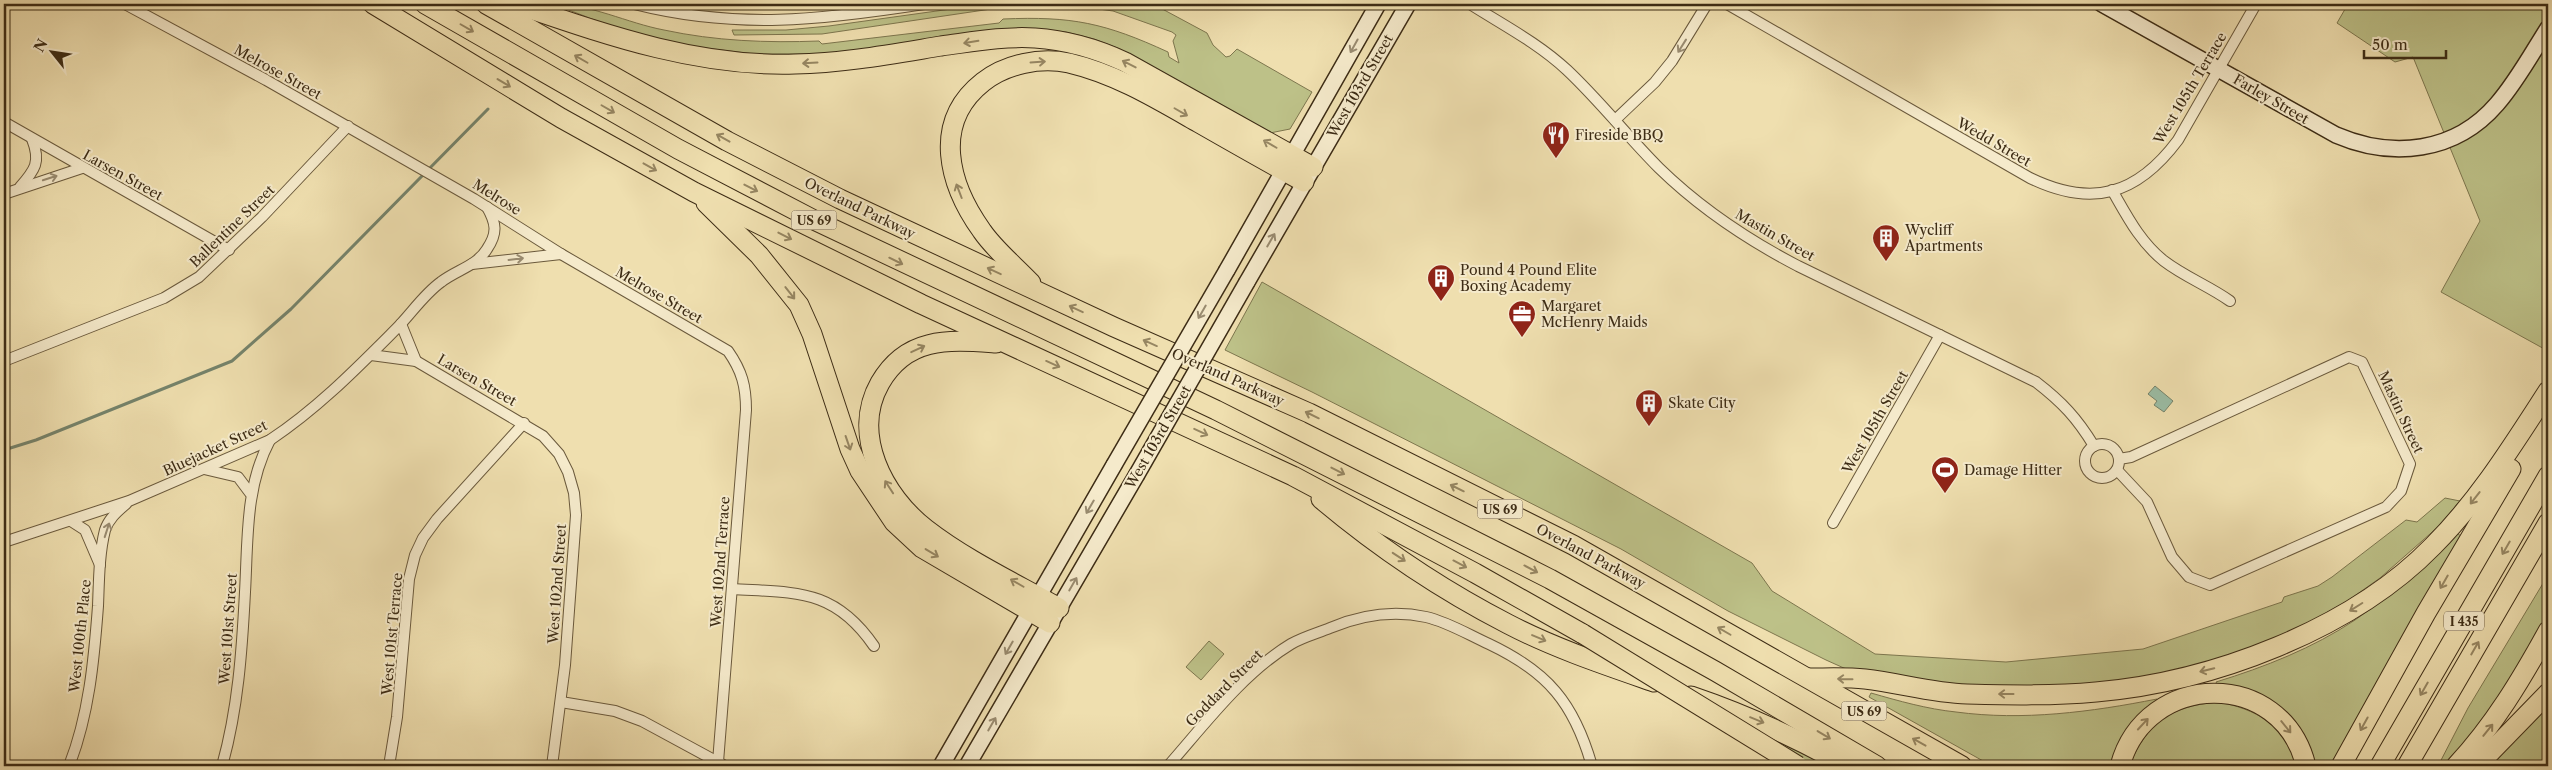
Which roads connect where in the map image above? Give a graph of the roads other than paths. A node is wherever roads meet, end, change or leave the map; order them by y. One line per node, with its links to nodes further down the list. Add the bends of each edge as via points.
1 (124, 4): 20 (street, Melrose Street)
2 (373, 4): 28 (highway, one-way to 28, via 561,118)
3 (425, 4): 78 (highway, US 69, one-way to 78, via 678,149 806,216 1216,410 1534,570)
4 (486, 4): 34 (highway, Overland Parkway / US 69, one-way to 4, via 762,160)
5 (516, 4): 22 (highway, one-way to 5, via 1125,62 1057,40 989,39 857,59 763,63 668,52 608,36)
6 (634, 4): 15 (street, via 737,21 793,21)
7 (924, 4): 15 (street)
8 (1378, 4): 22 (main road, West 103rd Street, one-way to 22)
9 (1408, 4): 25 (main road, West 103rd Street)
10 (1470, 4): 18 (street, Mastin Street, via 1542,50)
11 (1707, 4): 18 (street, one-way to 18, via 1672,61 1655,82)
12 (1728, 4): 27 (street, Wedd Street, via 2030,178 2053,189 2079,194)
13 (2102, 4): 17 (main road, Farley Street)
14 (2256, 4): 17 (street, West 105th Terrace)
15 (879, 7)
16 (2548, 28): 17 (main road, Farley Street, via 2497,104 2482,120 2452,138 2412,149 2388,150 2366,146 2328,130)
17 (2219, 69): 27 (street, West 105th Terrace, via 2178,140 2162,161 2138,180)
18 (1614, 120): 37 (street, Mastin Street, via 1659,168 1724,222 1770,252)
19 (4, 122): 21 (street, Larsen Street)
20 (348, 126): 23 (street, Melrose Street); 31 (street, Ballentine Street)
21 (32, 139): 24 (street, Larsen Street); 26 (street, via 38,154 33,172)
22 (1288, 164): 25 (highway); 34 (highway, one-way to 22, via 983,233 961,196 952,168 950,142 957,114 969,94 998,72 1045,61 1092,70 1139,88); 60 (main road, West 103rd Street, one-way to 60, bridge)
23 (417, 166): 30 (street, Melrose)
24 (82, 168): 26 (street, one-way to 24); 31 (street, Larsen Street)
25 (1309, 175): 61 (main road, West 103rd Street, one-way to 25, bridge)
26 (19, 188): 29 (street)
27 (2112, 190): 35 (street, via 2133,227 2153,250 2184,274)
28 (694, 192): 38 (highway, one-way to 38, via 920,304); 60 (highway, one-way to 60, via 759,255 799,305 812,334 850,449 860,471 894,522 922,548)
29 (4, 194)
30 (486, 206): 32 (street, Melrose); 33 (street, Bluejacket Street, via 496,223 494,236 486,251)
31 (229, 250): 40 (street, Ballentine Street, via 200,277 174,293)
32 (561, 254): 33 (street, Bluejacket Street, one-way to 32); 42 (street, Melrose Street, via 728,352)
33 (472, 264): 36 (street, Bluejacket Street, via 441,282)
34 (1039, 291): 64 (highway, Overland Parkway / US 69, one-way to 34, via 1573,545 1309,414)
35 (2230, 301)
36 (401, 324): 39 (street, Bluejacket Street); 41 (street, Larsen Street)
37 (1940, 335): 46 (street, Mastin Street, via 2036,382 2078,419); 55 (street, West 105th Street)
38 (1009, 344): 50 (highway, one-way to 50); 60 (highway, one-way to 38, via 913,518 879,471 868,431 876,390 889,370 911,352 951,340)
39 (371, 355): 41 (street, Larsen Street); 45 (street, Bluejacket Street, via 318,405)
40 (4, 361)
41 (416, 361): 44 (street, Larsen Street)
42 (738, 365): 59 (street, West 102nd Terrace, via 744,379 746,403)
43 (2545, 395): 64 (highway, one-way to 64, via 2472,503 2432,547 2377,594 2305,635 2221,667 2134,687 2054,694 1934,692 1864,679); 82 (highway, one-way to 82, via 2527,441)
44 (524, 423): 66 (street, West 102nd Street, via 543,436 558,454 568,472 575,498); 70 (street, West 101st Terrace, via 437,519 415,555)
45 (270, 440): 48 (street, Bluejacket Street); 52 (street, West 101st Street, via 261,456)
46 (2094, 446): 47 (street, via 2110,445); 49 (street, via 2086,454 2087,470 2102,478 2108,478)
47 (2119, 459): 49 (street); 49 (street, Mastin Street, via 2131,457 2350,357 2362,362 2410,464 2401,491 2386,507 2210,585 2189,577 2172,557 2147,502)
48 (204, 469): 52 (street, via 238,477); 53 (street, Bluejacket Street)
49 (2117, 470)
50 (1293, 476): 76 (highway, one-way to 76, bridge, via 1583,634); 77 (highway, one-way to 77, via 1358,530 1442,586 1508,624 1574,653 1767,724)
51 (2548, 476): 83 (highway, I 435, one-way to 83)
52 (250, 493): 69 (street, West 101st Street, via 242,659)
53 (129, 501): 54 (street, Bluejacket Street); 58 (street, West 100th Place, one-way to 53, via 106,529 112,517)
54 (71, 521): 57 (street, Bluejacket Street); 58 (street, West 100th Place, via 85,530)
55 (1832, 523)
56 (2548, 523): 84 (highway, I 435, one-way to 56)
57 (4, 542)
58 (100, 566): 68 (street, West 100th Place, via 93,669 84,718)
59 (732, 588): 63 (street, via 800,594 829,603 852,617); 67 (street, West 102nd Terrace)
60 (1034, 604): 61 (highway); 72 (main road, West 103rd Street, one-way to 72)
61 (1055, 616): 73 (main road, West 103rd Street, one-way to 61)
62 (2548, 631): 85 (highway, one-way to 62, via 2495,721)
63 (874, 646)
64 (1806, 678): 79 (highway, Overland Parkway / US 69, one-way to 64)
65 (2548, 693): 86 (highway)
66 (561, 702): 67 (street, via 615,711 642,720); 71 (street, West 102nd Street)
67 (722, 764)
68 (69, 766)
69 (222, 766)
70 (389, 766)
71 (552, 766)
72 (941, 766)
73 (967, 766)
74 (1168, 766): 75 (street, Goddard Street, via 1238,689 1293,643 1347,621 1392,613 1428,617 1444,623 1532,668 1566,703)
75 (1592, 766)
76 (1798, 766)
77 (1847, 766)
78 (1877, 766)
79 (1962, 766)
80 (2120, 766): 81 (highway, one-way to 81, via 2134,734 2158,709 2186,697 2216,693 2247,699 2268,710 2294,738)
81 (2306, 766)
82 (2341, 766)
83 (2380, 766)
84 (2407, 766)
85 (2456, 766)
86 (2477, 766)

